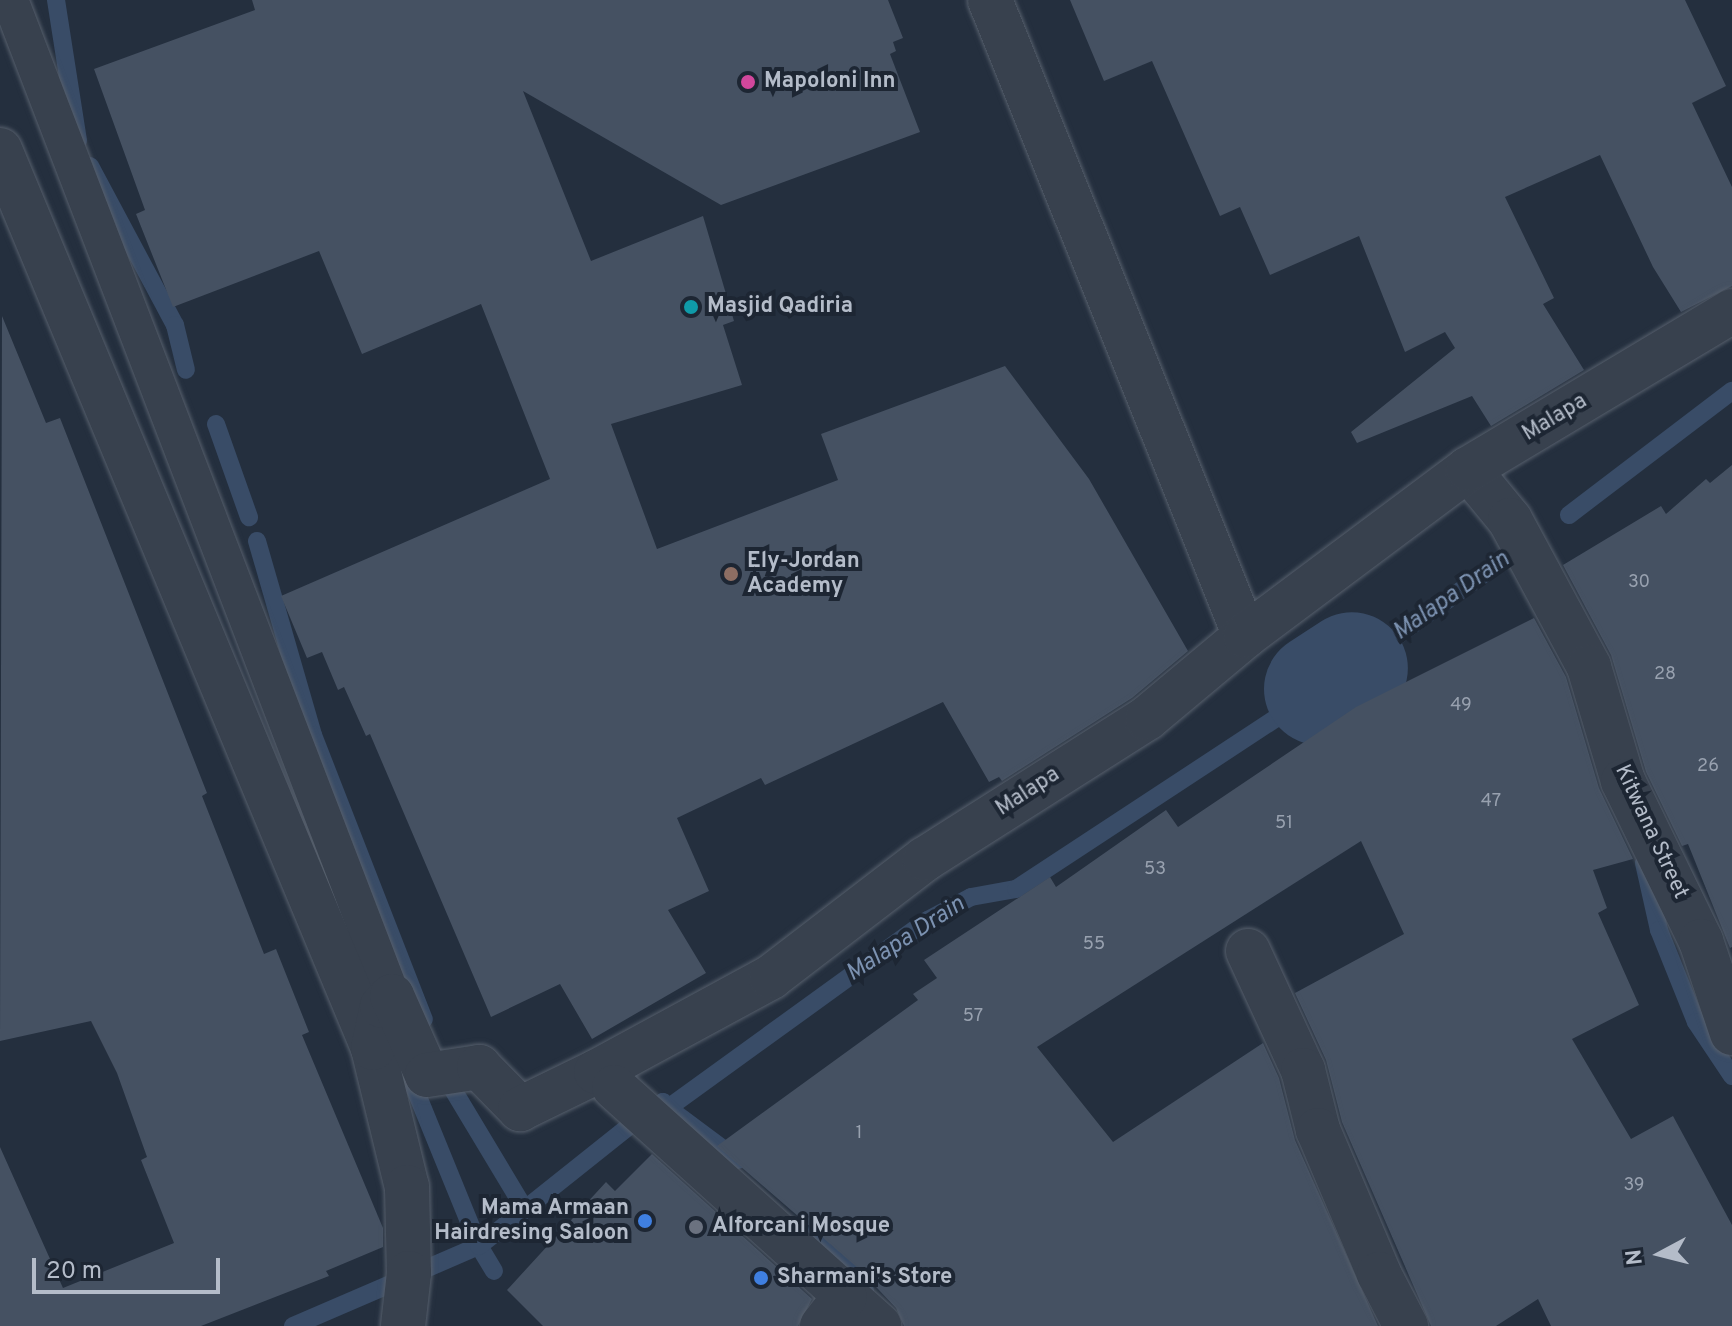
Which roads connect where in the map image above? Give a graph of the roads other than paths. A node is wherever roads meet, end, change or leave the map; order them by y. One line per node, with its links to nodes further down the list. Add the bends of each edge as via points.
1 (10, 0): 8 (lane)
2 (990, 0): 6 (street)
3 (0, 150): 10 (street)
4 (1732, 311): 5 (street, Malapa)
5 (1468, 469): 6 (street, Malapa); 9 (street, Kitwana Street, via 1510,520 1589,667 1623,781 1695,928)
6 (1245, 636): 8 (street, Malapa, via 1147,718 925,859 771,977 520,1109 479,1067 447,1072)
7 (1248, 951): 15 (street, via 1303,1070 1318,1130)
8 (392, 996): 10 (street, via 382,1006)
9 (1732, 1033)
10 (373, 1048): 13 (street, via 407,1187 409,1273)
11 (614, 1087): 12 (street, via 695,1164)
12 (833, 1312): 14 (street)
13 (403, 1326)
14 (879, 1326)
15 (1406, 1326)

